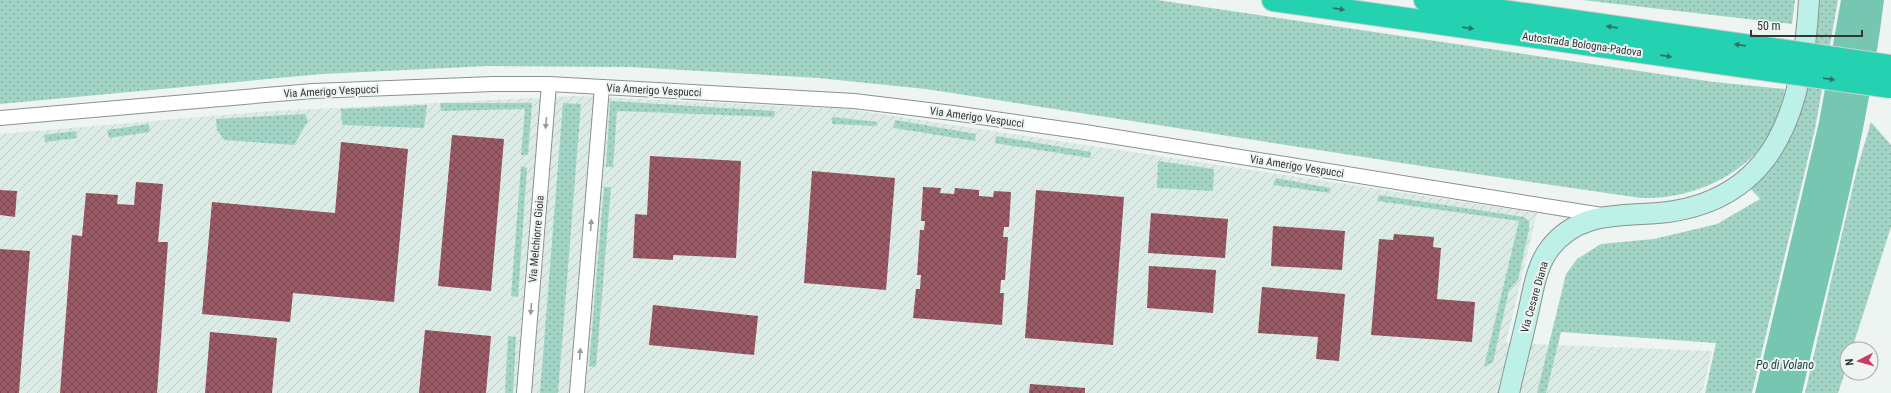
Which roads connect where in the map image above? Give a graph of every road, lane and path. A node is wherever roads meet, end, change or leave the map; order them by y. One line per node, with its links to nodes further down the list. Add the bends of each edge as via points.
1 (1273, 0): 4 (highway, Autostrada Bologna-Padova, one-way to 4)
2 (1425, 0): 4 (highway, Autostrada Bologna-Padova, one-way to 2)
3 (1809, 0): 10 (main road, Via Amerigo Vespucci, via 1796,95 1780,137 1764,161 1729,191 1706,202 1682,209)
4 (1778, 61): 5 (highway, Autostrada Bologna-Padova, bridge); 8 (highway, Autostrada Bologna-Padova, one-way to 8, bridge)
5 (1891, 66)
6 (549, 84): 7 (street, Via Amerigo Vespucci); 9 (street, Via Amerigo Vespucci, via 313,91); 11 (street, Via Melchiorre Gioia, one-way to 11)
7 (602, 87): 10 (street, Via Amerigo Vespucci, via 854,101 953,112); 12 (street, one-way to 7)
8 (1891, 87)
9 (0, 118)
10 (1611, 216): 13 (main road, Via Cesare Diana, via 1577,225 1562,236 1543,259)
11 (524, 393)
12 (577, 393)
13 (1509, 393)

